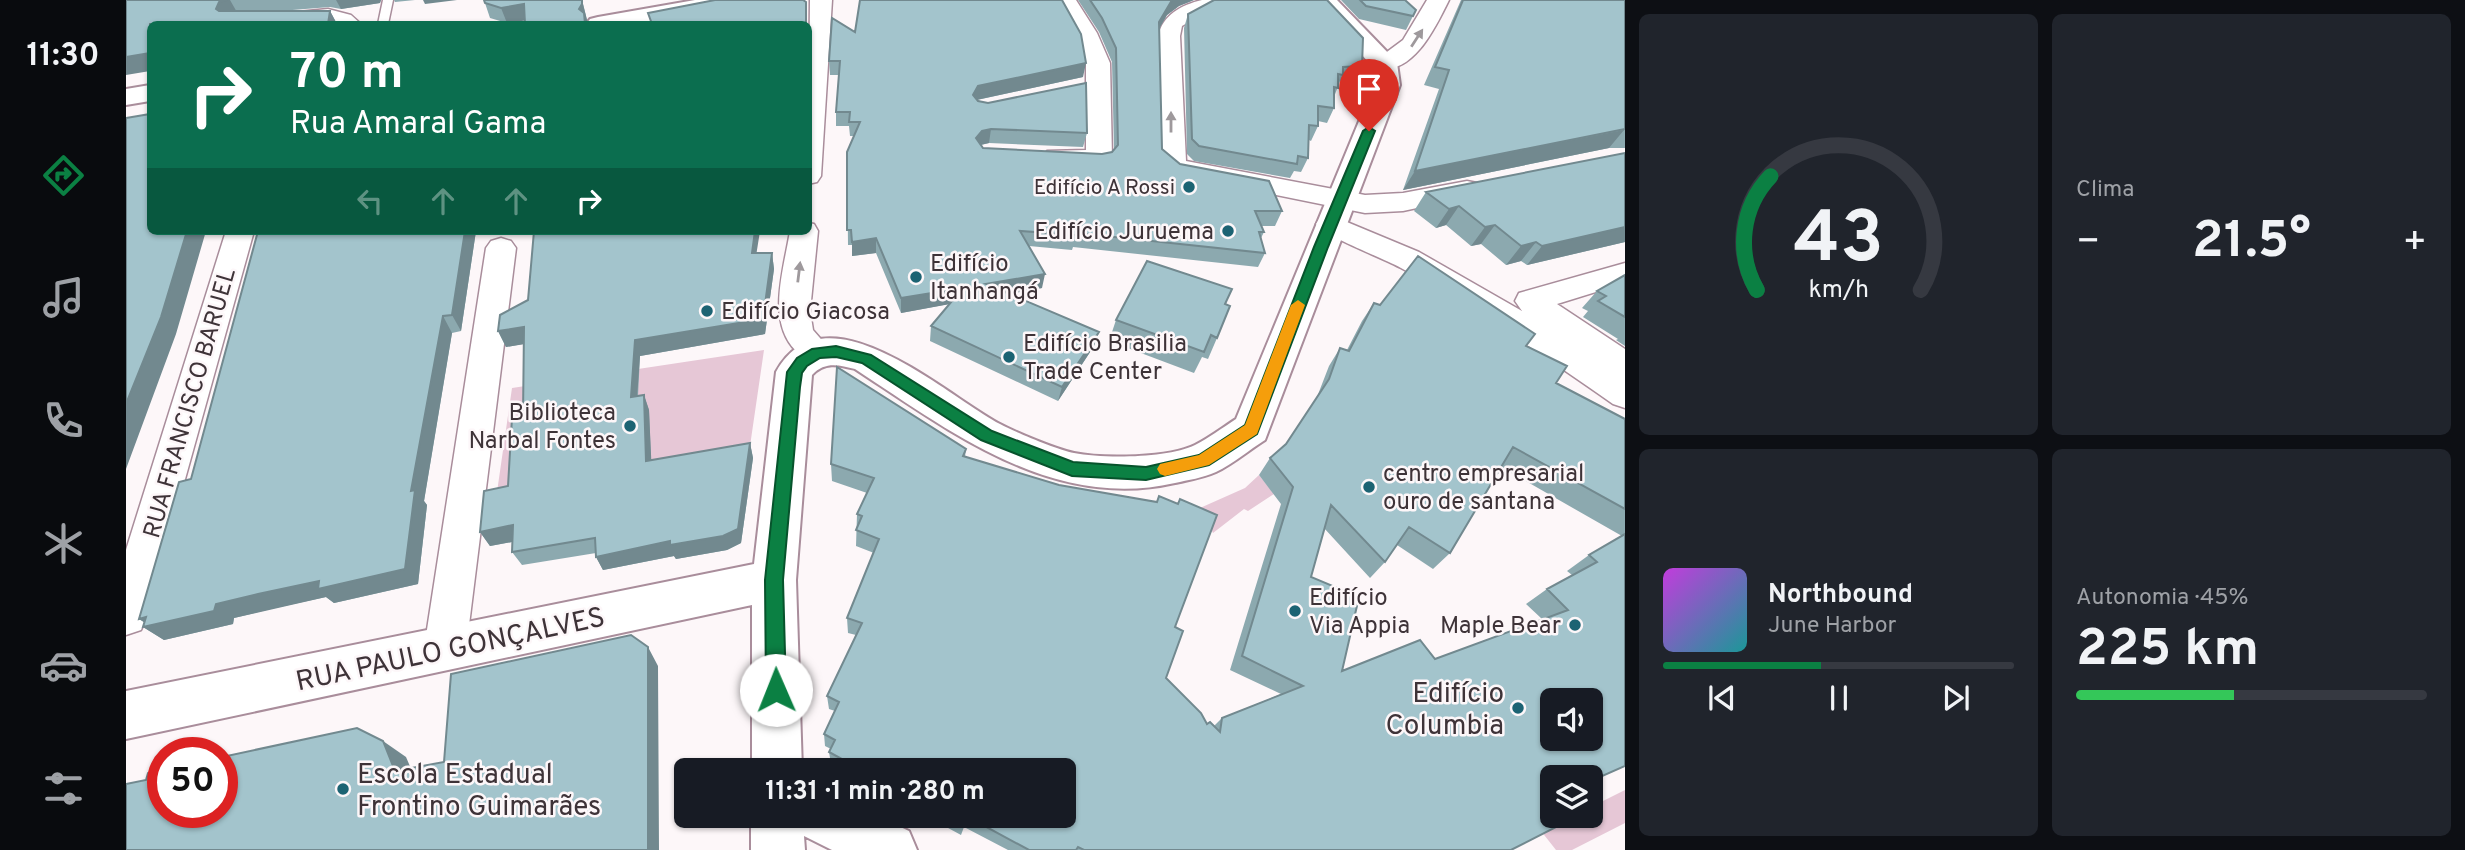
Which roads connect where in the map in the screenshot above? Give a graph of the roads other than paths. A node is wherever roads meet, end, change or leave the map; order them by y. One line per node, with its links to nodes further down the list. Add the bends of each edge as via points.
1 (388, 0): 10 (lane)
2 (735, 0): 11 (main road)
3 (821, 0): 17 (street)
4 (1065, 0): 13 (street, via 1098,63)
5 (1229, 0): 20 (street, one-way to 5, via 1185,170 1172,162 1172,23 1199,7)
6 (1324, 0): 12 (main road)
7 (1438, 0): 12 (street, one-way to 7, via 1416,43)
8 (264, 21): 9 (street, via 330,16)
9 (346, 21)
10 (384, 21)
11 (615, 21)
12 (1384, 63): 20 (main road, via 1387,85)
13 (1098, 84): 14 (street); 18 (street, via 1099,158)
14 (1073, 89)
15 (147, 94): 16 (main road)
16 (126, 97)
17 (812, 122)
18 (1031, 155)
19 (1494, 183): 20 (street)
20 (1336, 212): 25 (main road, via 1251,429 1203,460 1146,473 1072,469 987,435 866,358 836,351); 27 (street, via 1370,239 1500,309)
21 (239, 235): 29 (street, RUA FRANCISCO BARUEL)
22 (804, 235): 25 (street, one-way to 22, via 798,334 794,311)
23 (501, 248): 30 (street)
24 (1625, 273): 26 (street, via 1530,301)
25 (817, 353): 28 (main road, via 794,372)
26 (1625, 365)
27 (1625, 396)
28 (774, 580): 30 (main road, RUA PAULO GONÇALVES); 32 (main road)
29 (126, 616)
30 (445, 649): 31 (main road, RUA PAULO GONÇALVES)
31 (126, 715)
32 (777, 758)
33 (777, 828): 35 (main road)
34 (845, 828): 36 (main road)
35 (778, 850)
36 (890, 850)

